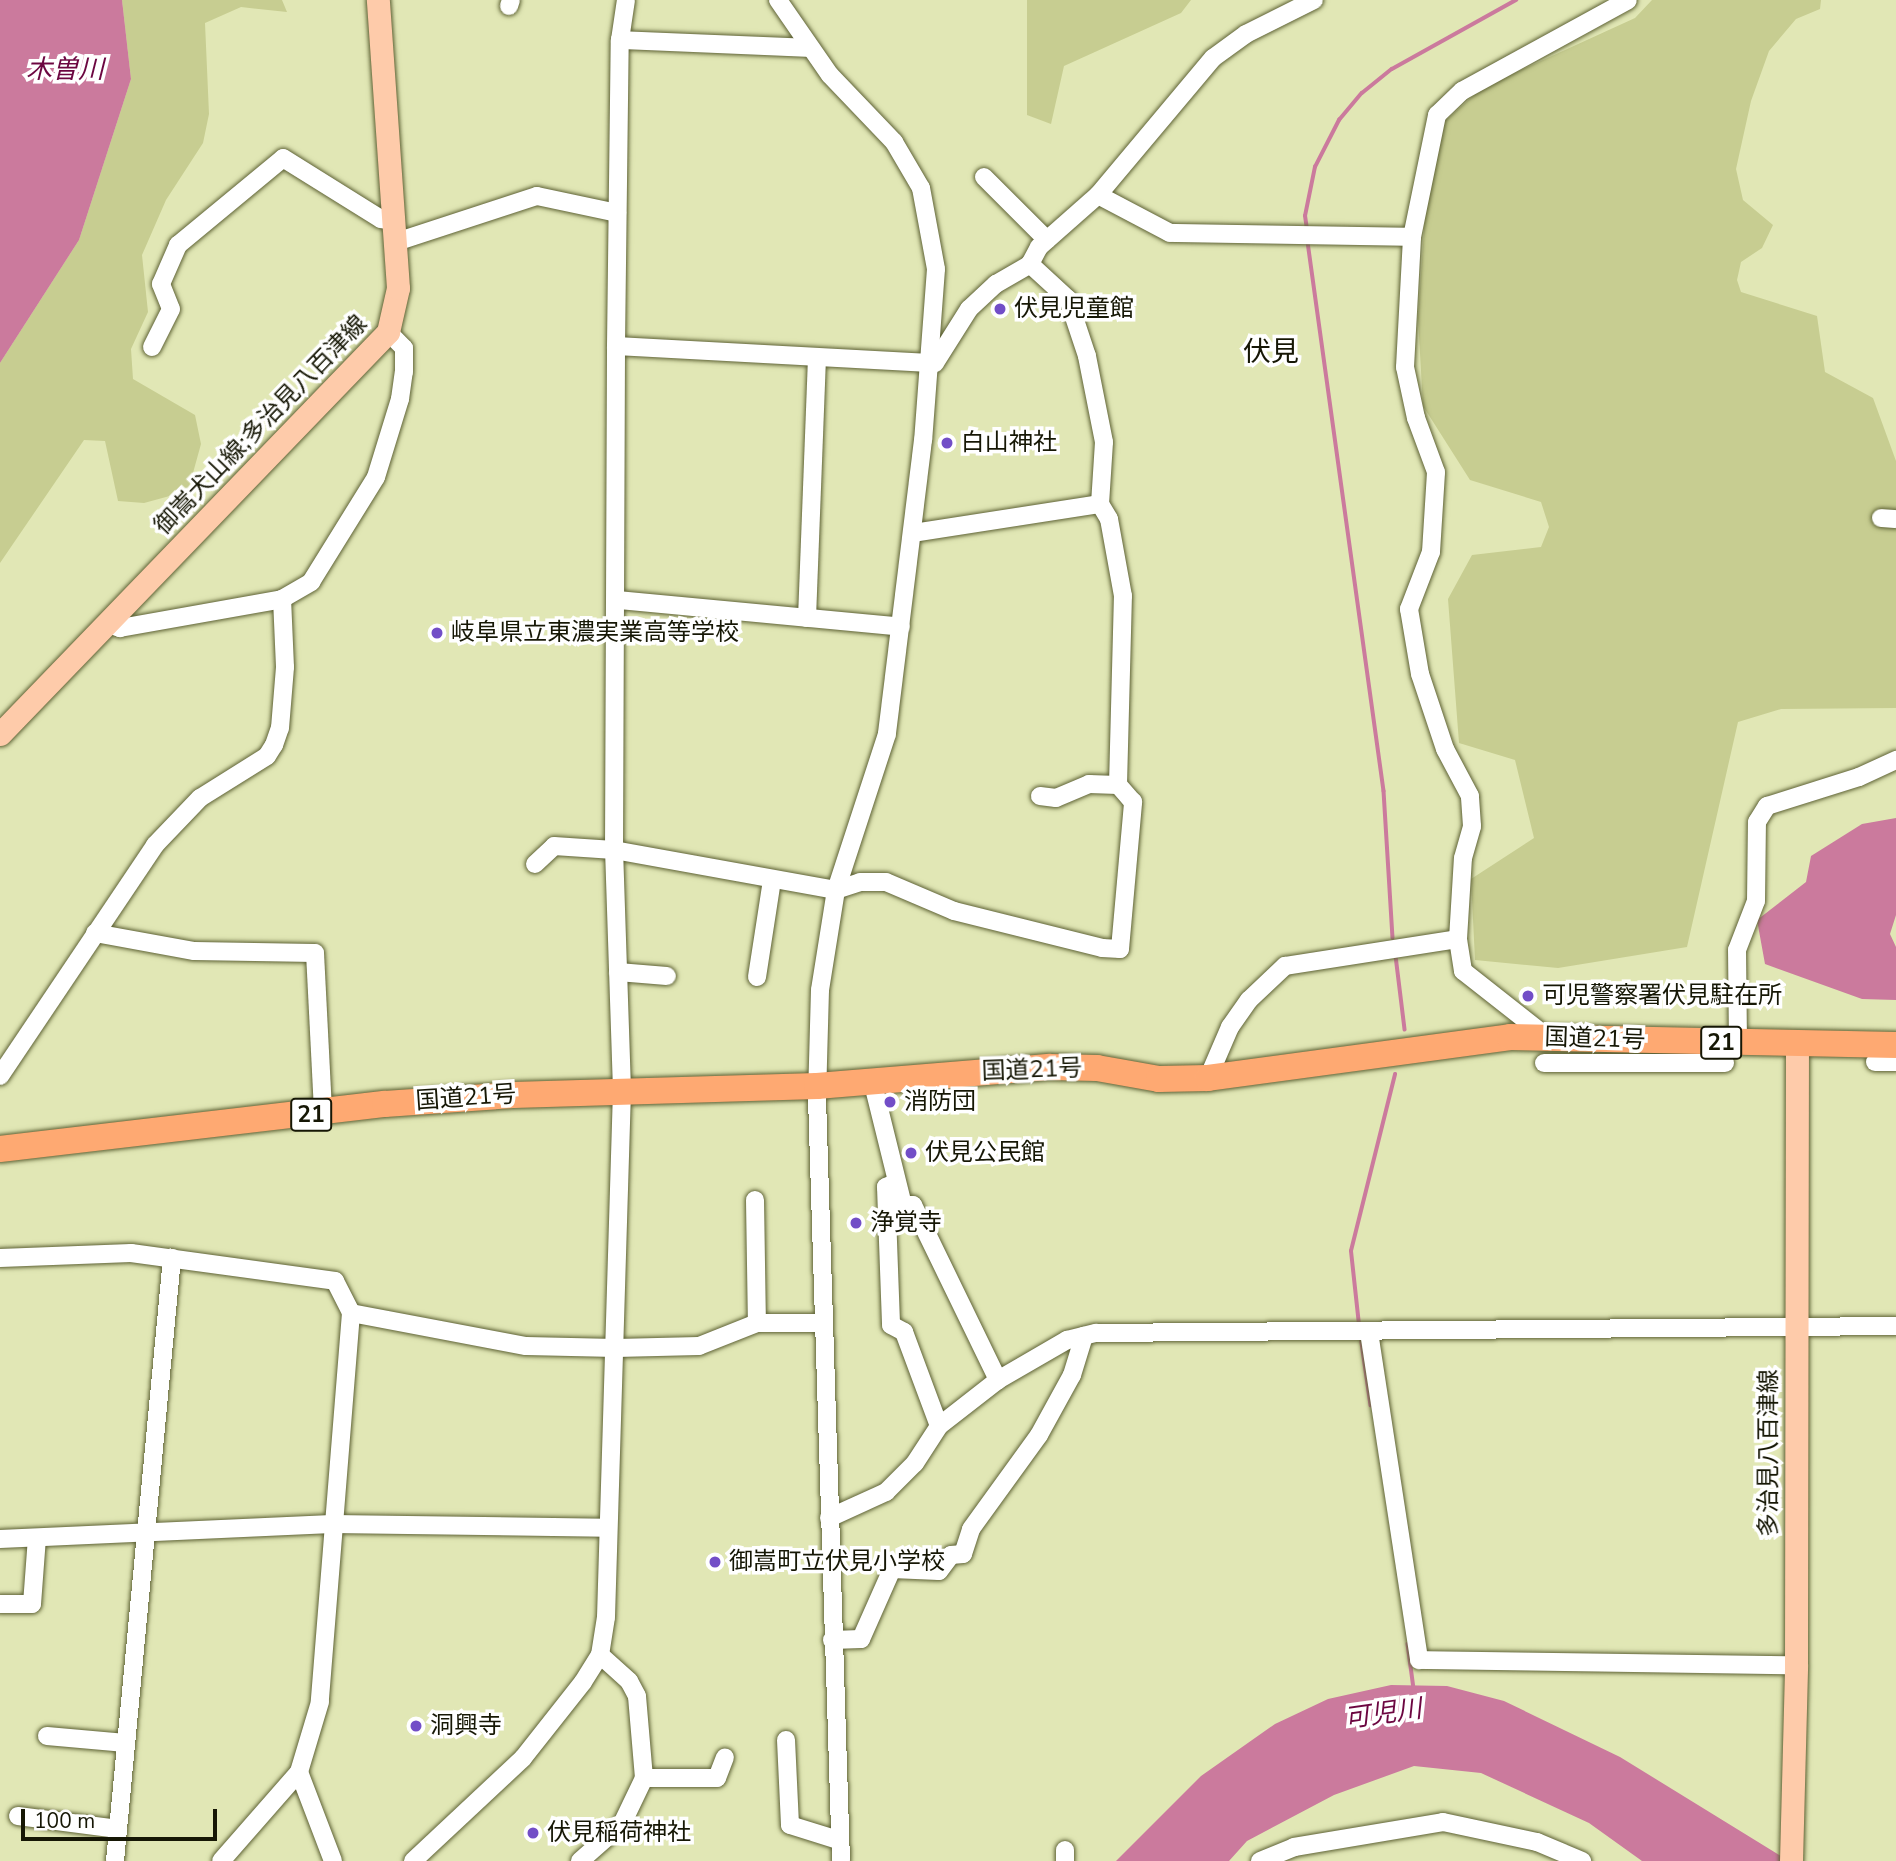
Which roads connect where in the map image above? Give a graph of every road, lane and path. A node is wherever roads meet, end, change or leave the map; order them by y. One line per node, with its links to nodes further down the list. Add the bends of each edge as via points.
1 (379, 0): 11 (main road, 御嵩犬山線;多治見八百津線)
2 (626, 0): 6 (street)
3 (778, 0): 7 (street)
4 (1314, 0): 9 (street, via 1246,34 1213,58)
5 (1628, 0): 12 (street, via 1462,91 1437,115)
6 (620, 40): 7 (street); 10 (street)
7 (809, 48): 19 (street, via 894,142 921,188 936,269)
8 (984, 177): 13 (street)
9 (1098, 195): 12 (street, via 1170,233); 13 (street)
10 (617, 213): 11 (street, via 537,197); 16 (street)
11 (396, 231): 15 (main road, 御嵩犬山線;多治見八百津線, via 398,288); 17 (street, via 283,158 178,244 161,284 171,309)
12 (1412, 236): 36 (street, via 1405,367 1416,418 1436,472 1431,552 1409,609 1424,686 1445,750 1470,796 1472,826 1463,858)
13 (1047, 240): 14 (street)
14 (1030, 264): 19 (street, via 981,296 934,363); 20 (street, via 1068,299 1087,356 1104,442)
15 (388, 332): 22 (street, via 404,348 404,372 376,477 311,582); 25 (main road, 御嵩犬山線;多治見八百津線)
16 (616, 346): 18 (street); 23 (street)
17 (152, 347)
18 (817, 358): 19 (street); 24 (street)
19 (926, 363): 21 (street)
20 (1100, 504): 21 (street); 29 (street, via 1109,519 1123,596)
21 (913, 533): 26 (street)
22 (282, 599): 25 (street, via 120,628); 35 (street, via 285,667 280,729 274,745 267,756 200,798 176,822)
23 (618, 600): 24 (street); 31 (street)
24 (807, 618): 26 (street)
25 (106, 623): 27 (main road, 御嵩犬山線;多治見八百津線)
26 (901, 627): 34 (street, via 887,734)
27 (0, 734)
28 (1896, 760): 43 (street, via 1859,777 1767,806 1757,822 1756,901 1737,950)
29 (1118, 785): 30 (street, via 1088,784 1056,798); 34 (street, via 1133,802 1125,937 1120,949 954,911 886,882 860,882)
30 (1040, 796)
31 (614, 850): 32 (street, via 554,846); 33 (street); 37 (street)
32 (535, 864)
33 (772, 880): 34 (street); 39 (street)
34 (836, 890): 49 (street, via 820,990)
35 (95, 933): 46 (street); 51 (street, via 194,951 315,953)
36 (1458, 939): 42 (street, via 1463,971); 47 (street, via 1285,966 1243,1009)
37 (618, 972): 38 (street); 50 (street)
38 (667, 976)
39 (757, 977)
40 (1797, 1045): 41 (highway, 国道21号 / 21); 43 (highway, 国道21号 / 21); 61 (main road, 多治見八百津線)
41 (1896, 1045)
42 (1546, 1050): 43 (highway, 国道21号 / 21); 47 (highway, 国道21号 / 21, via 1472,1040)
43 (1732, 1053)
44 (1875, 1062): 45 (street)
45 (1896, 1062)
46 (0, 1076)
47 (1208, 1078): 48 (highway, 国道21号 / 21, via 1159,1079 1097,1068 1050,1067)
48 (872, 1080): 49 (highway, 国道21号 / 21); 53 (street)
49 (817, 1086): 50 (highway, 国道21号 / 21); 59 (street)
50 (622, 1090): 51 (highway, 国道21号 / 21, via 436,1100); 64 (street)
51 (323, 1113): 52 (highway, 国道21号 / 21)
52 (0, 1149)
53 (895, 1183): 65 (street, via 903,1205 913,1205); 66 (street, via 886,1187 891,1325 904,1332)
54 (755, 1200): 58 (street)
55 (0, 1258): 56 (street, via 131,1253)
56 (172, 1258): 57 (street, via 335,1281); 70 (street)
57 (351, 1313): 64 (street, via 526,1346); 68 (street)
58 (757, 1323): 59 (street); 64 (street, via 699,1346)
59 (824, 1323): 67 (street)
60 (1896, 1326): 61 (street)
61 (1795, 1327): 62 (street); 76 (main road, 多治見八百津線)
62 (1369, 1332): 63 (street); 76 (street, via 1419,1660)
63 (1084, 1336): 65 (street, via 1067,1340); 74 (street, via 1072,1375 1040,1435 971,1529 963,1554 951,1555 939,1572 892,1569 861,1639)
64 (617, 1348): 69 (street)
65 (998, 1380): 66 (street)
66 (939, 1426): 67 (street, via 915,1463 886,1492)
67 (829, 1518): 74 (street)
68 (332, 1524): 69 (street); 70 (street); 81 (street, via 320,1702)
69 (606, 1528): 75 (street, via 606,1617)
70 (147, 1532): 71 (street); 79 (street)
71 (37, 1538): 72 (street); 73 (street, via 32,1604)
72 (0, 1539)
73 (0, 1604)
74 (832, 1640): 85 (street)
75 (600, 1655): 82 (street, via 629,1681 637,1696); 89 (street, via 523,1758)
76 (1796, 1665): 94 (main road, 多治見八百津線)
77 (47, 1735): 79 (street)
78 (786, 1740): 85 (street, via 790,1825)
79 (126, 1743): 84 (street)
80 (724, 1757): 82 (street, via 718,1778)
81 (299, 1772): 87 (street); 88 (street)
82 (645, 1778): 90 (street, via 622,1824)
83 (18, 1816): 84 (street)
84 (118, 1829): 86 (street)
85 (838, 1840): 91 (street)
86 (115, 1861)
87 (221, 1861)
88 (333, 1861)
89 (413, 1861)
90 (580, 1861)
91 (841, 1861)
92 (1260, 1861): 93 (street, via 1294,1847 1443,1822 1537,1842)
93 (1582, 1861)
94 (1791, 1861)

